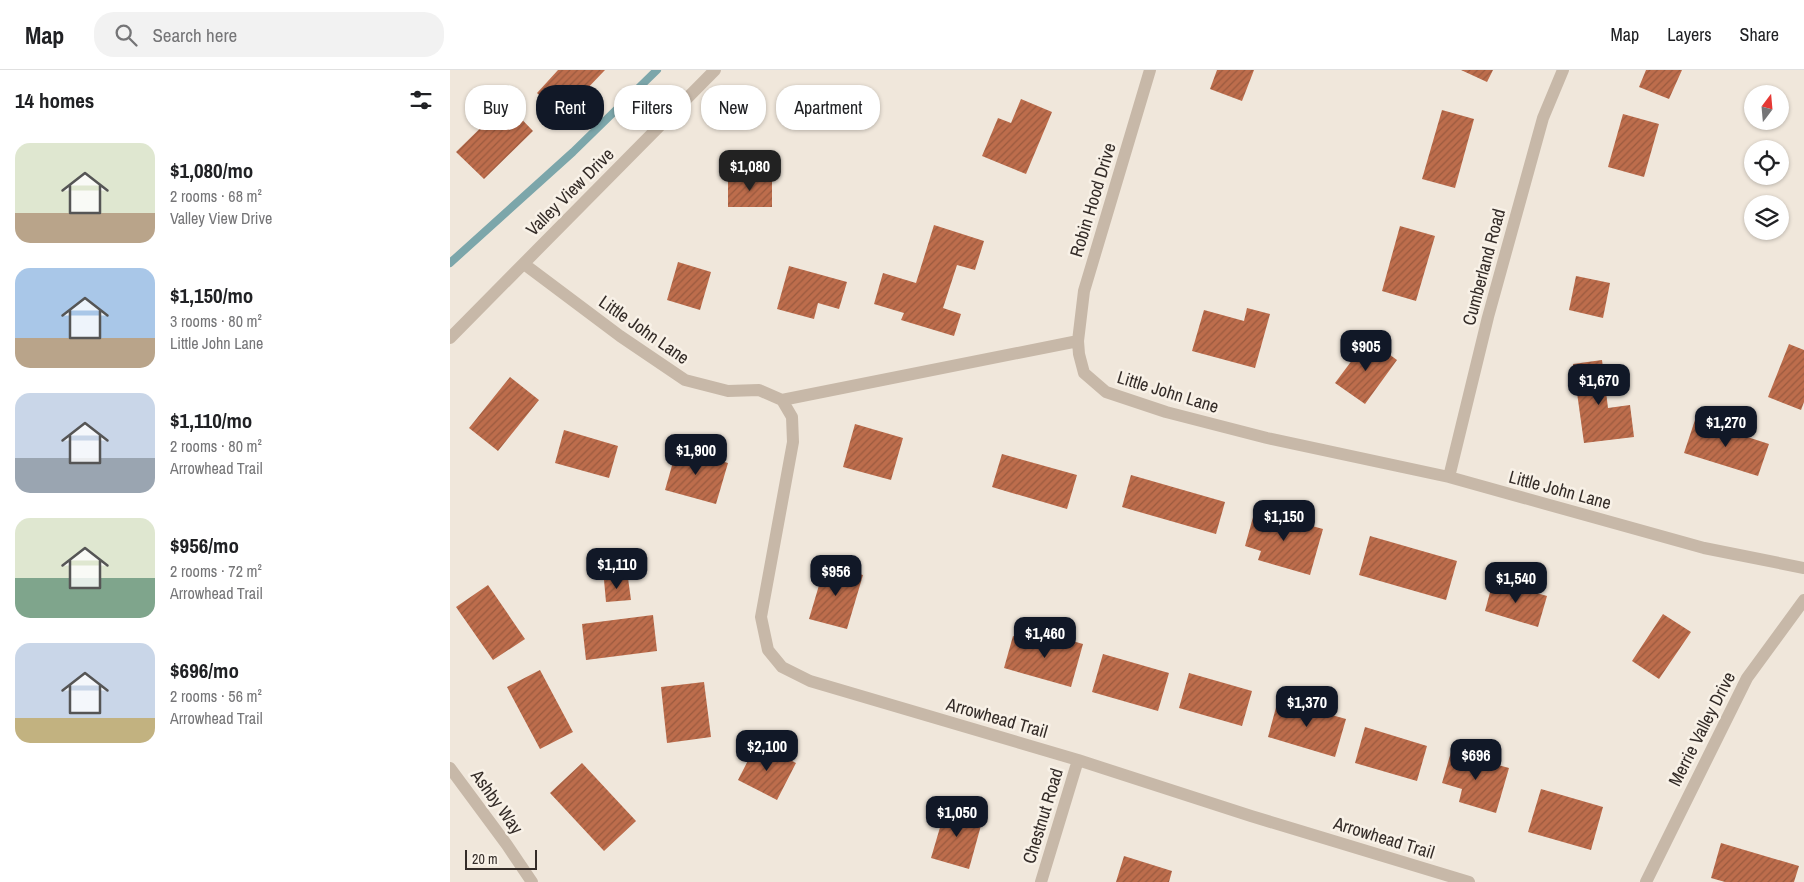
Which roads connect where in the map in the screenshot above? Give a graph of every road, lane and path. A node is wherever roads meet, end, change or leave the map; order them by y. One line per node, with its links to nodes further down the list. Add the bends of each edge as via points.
1 (715, 70): 4 (street, Valley View Drive)
2 (1150, 70): 6 (street, Robin Hood Drive, via 1084,291)
3 (1563, 70): 8 (street, Cumberland Road, via 1542,118)
4 (524, 264): 5 (street, Valley View Drive); 7 (street, Little John Lane, via 685,380 728,391 759,390)
5 (450, 338)
6 (1078, 341): 7 (street); 8 (street, Little John Lane, via 1084,373 1106,392 1166,412 1267,438)
7 (782, 400): 11 (street, Arrowhead Trail, via 792,417 794,442 761,617 768,650 782,667 810,680)
8 (1449, 477): 9 (street, Little John Lane, via 1704,548)
9 (1804, 568)
10 (1804, 600): 16 (street, Merrie Valley Drive, via 1747,678)
11 (1078, 760): 14 (street, Chestnut Road); 15 (street, Arrowhead Trail)
12 (450, 768): 13 (street, Ashby Way)
13 (532, 882)
14 (1041, 882)
15 (1469, 882)
16 (1646, 882)

